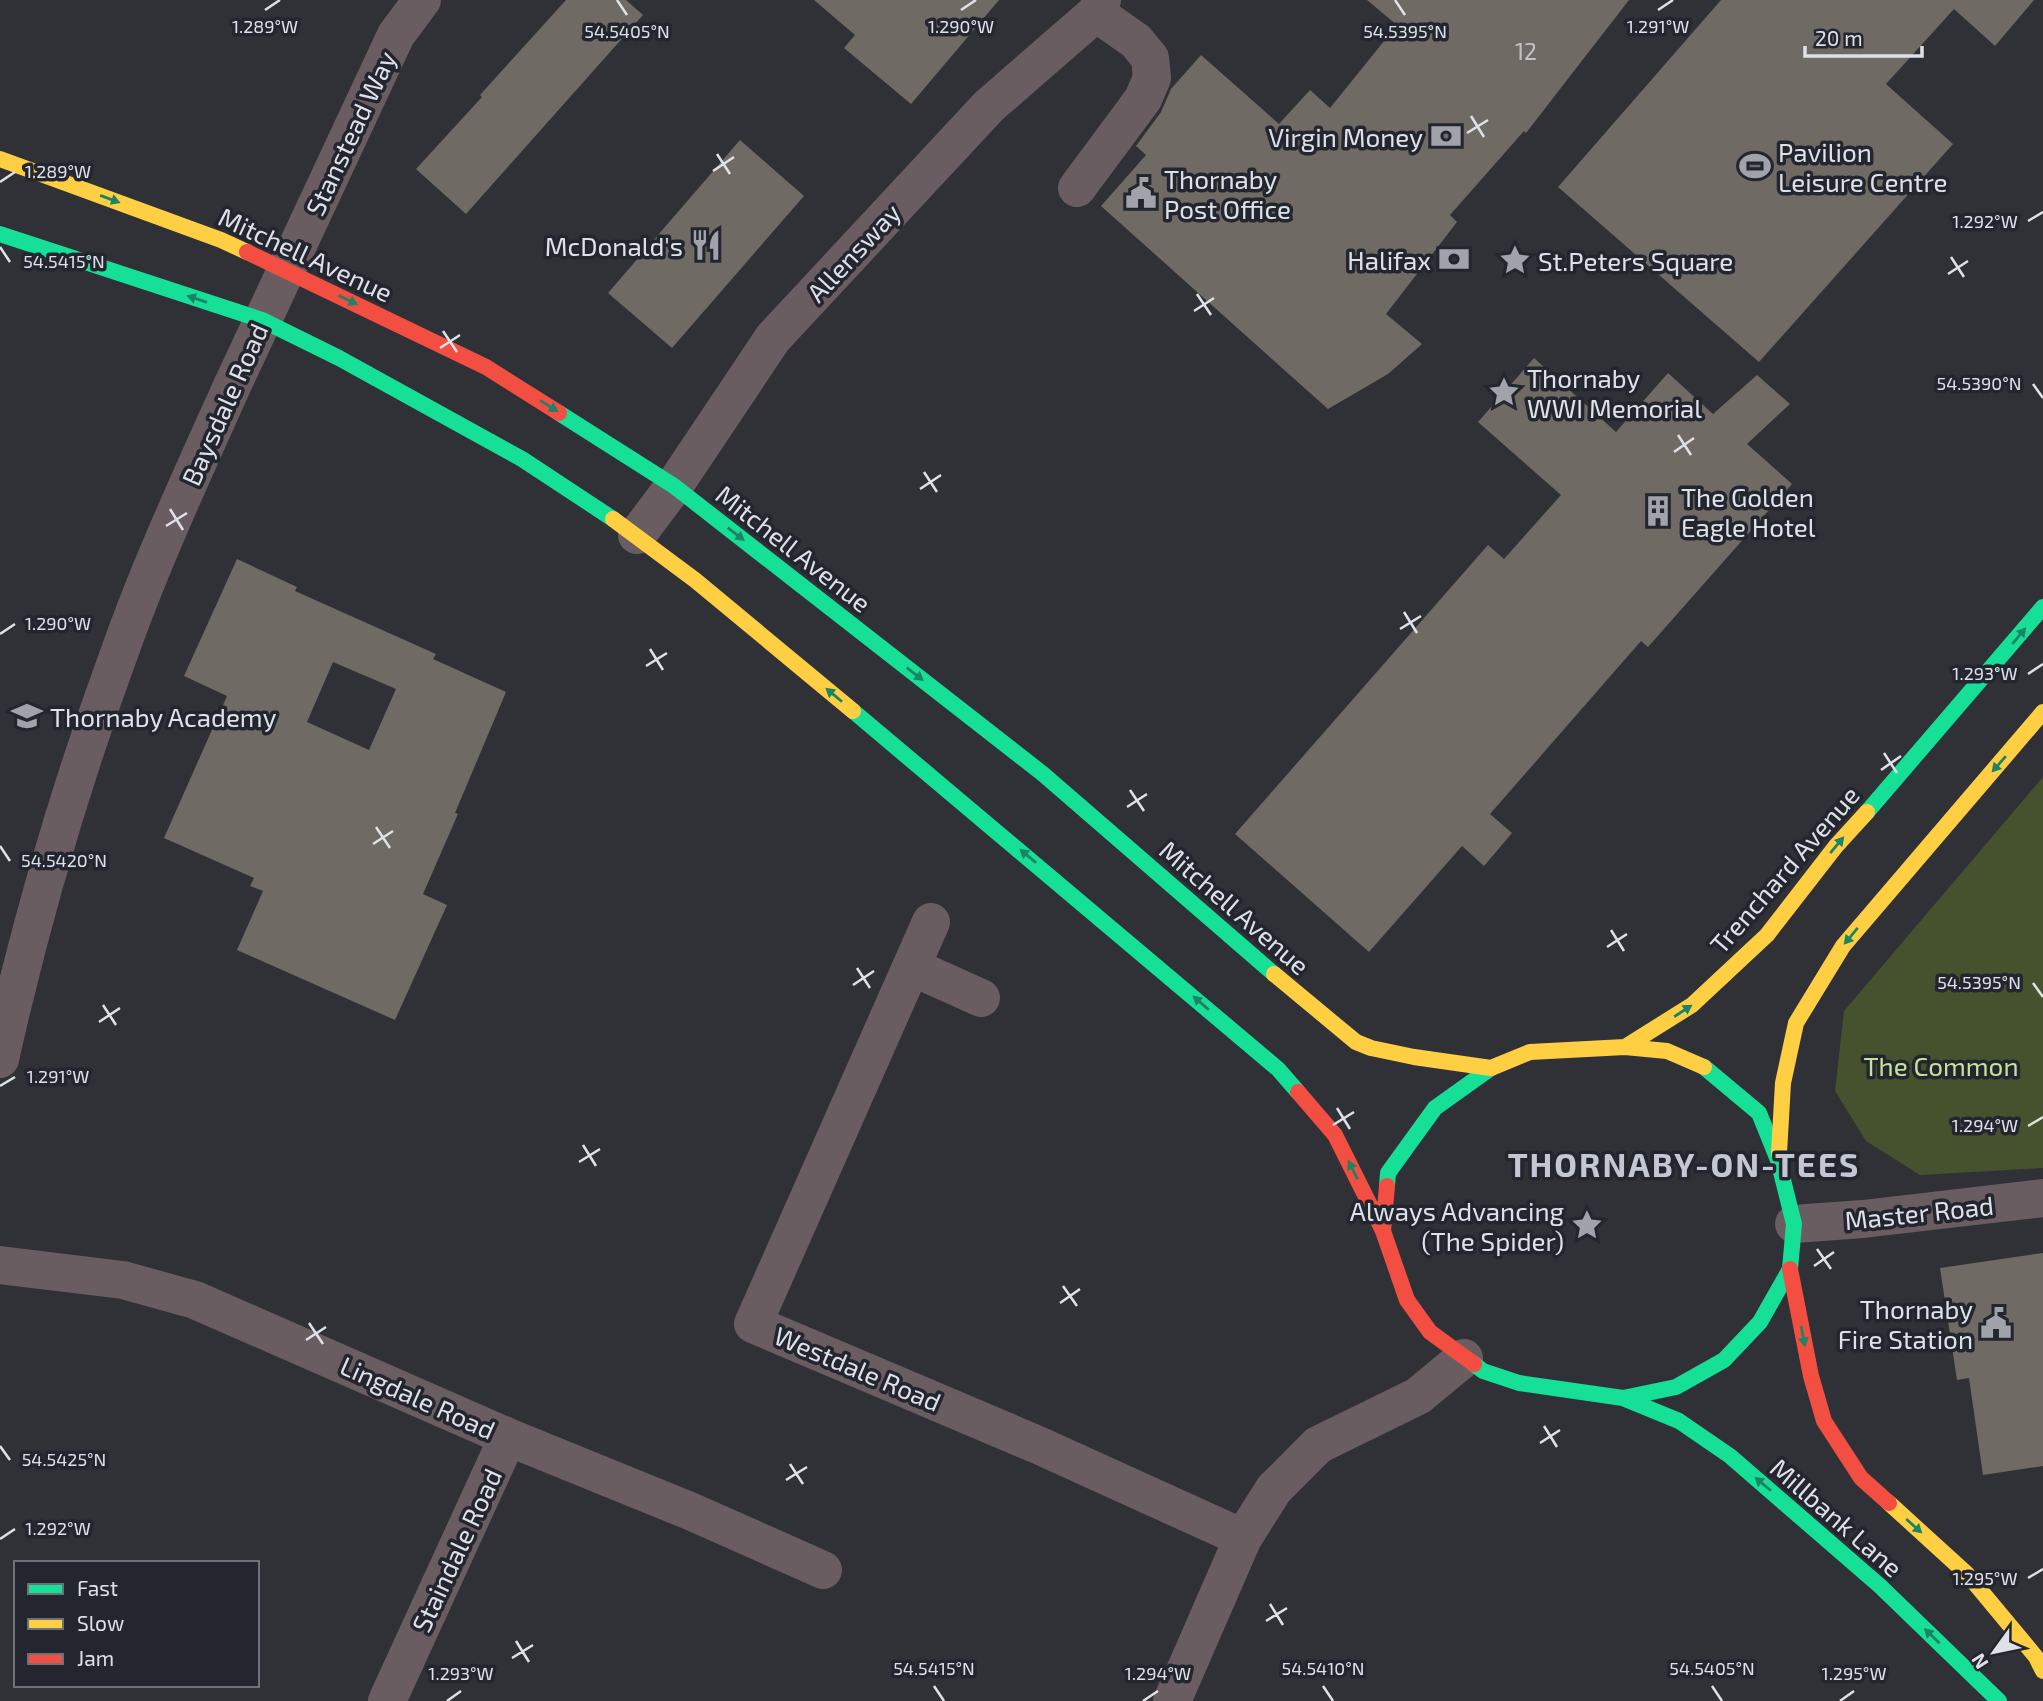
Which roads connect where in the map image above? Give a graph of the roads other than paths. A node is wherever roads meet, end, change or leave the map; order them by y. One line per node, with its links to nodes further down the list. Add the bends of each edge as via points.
1 (422, 0): 6 (street, Stanstead Way, via 396,35)
2 (1099, 6): 4 (street, via 1150,58 1152,78 1143,99); 8 (street, Allensway, via 989,106 772,338)
3 (0, 159): 6 (street, Mitchell Avenue, one-way to 6, via 221,240)
4 (1077, 188)
5 (0, 234): 7 (street, one-way to 5)
6 (287, 270): 7 (street, Baysdale Road); 8 (street, Mitchell Avenue, one-way to 8, via 486,367)
7 (262, 320): 9 (street, via 522,459); 16 (street, Baysdale Road, via 120,649 62,822 24,952)
8 (674, 486): 9 (street, Allensway); 17 (street, Mitchell Avenue, one-way to 17, via 1043,774 1356,1042 1414,1057)
9 (637, 535): 21 (street, one-way to 9, via 1335,1135 1278,1069 969,807)
10 (2043, 607): 15 (street, Trenchard Avenue, one-way to 10, via 1692,1005 1767,935 1836,846)
11 (2043, 712): 18 (street, one-way to 18, via 1843,946 1796,1023 1783,1083)
12 (931, 922): 13 (street, Westdale Road)
13 (912, 967): 14 (street); 27 (street, Westdale Road, via 753,1324)
14 (981, 998)
15 (1625, 1047): 17 (street, via 1530,1052); 18 (street, via 1667,1051 1707,1068 1759,1113)
16 (0, 1059)
17 (1491, 1068): 21 (street, via 1435,1108 1412,1137 1388,1173)
18 (1778, 1160): 20 (street)
19 (2043, 1198): 20 (street, Master Road)
20 (1794, 1224): 23 (street)
21 (1382, 1231): 24 (street, via 1407,1300 1430,1332)
22 (0, 1265): 26 (street, Lingdale Road, via 123,1280 195,1300)
23 (1790, 1269): 25 (street, via 1760,1322 1724,1360 1676,1387); 29 (street, Millbank Lane, one-way to 29, via 1824,1421 1861,1478 1967,1574)
24 (1464, 1358): 25 (street, via 1483,1371 1520,1383); 27 (street, via 1418,1396 1318,1445 1274,1489)
25 (1623, 1398): 32 (street, Millbank Lane, one-way to 25, via 1880,1586 1730,1456 1679,1421)
26 (508, 1437): 28 (street, Lingdale Road); 30 (street, Staindale Road)
27 (1243, 1538): 31 (street)
28 (823, 1570)
29 (2043, 1671)
30 (387, 1701)
31 (1172, 1701)
32 (1999, 1701)

